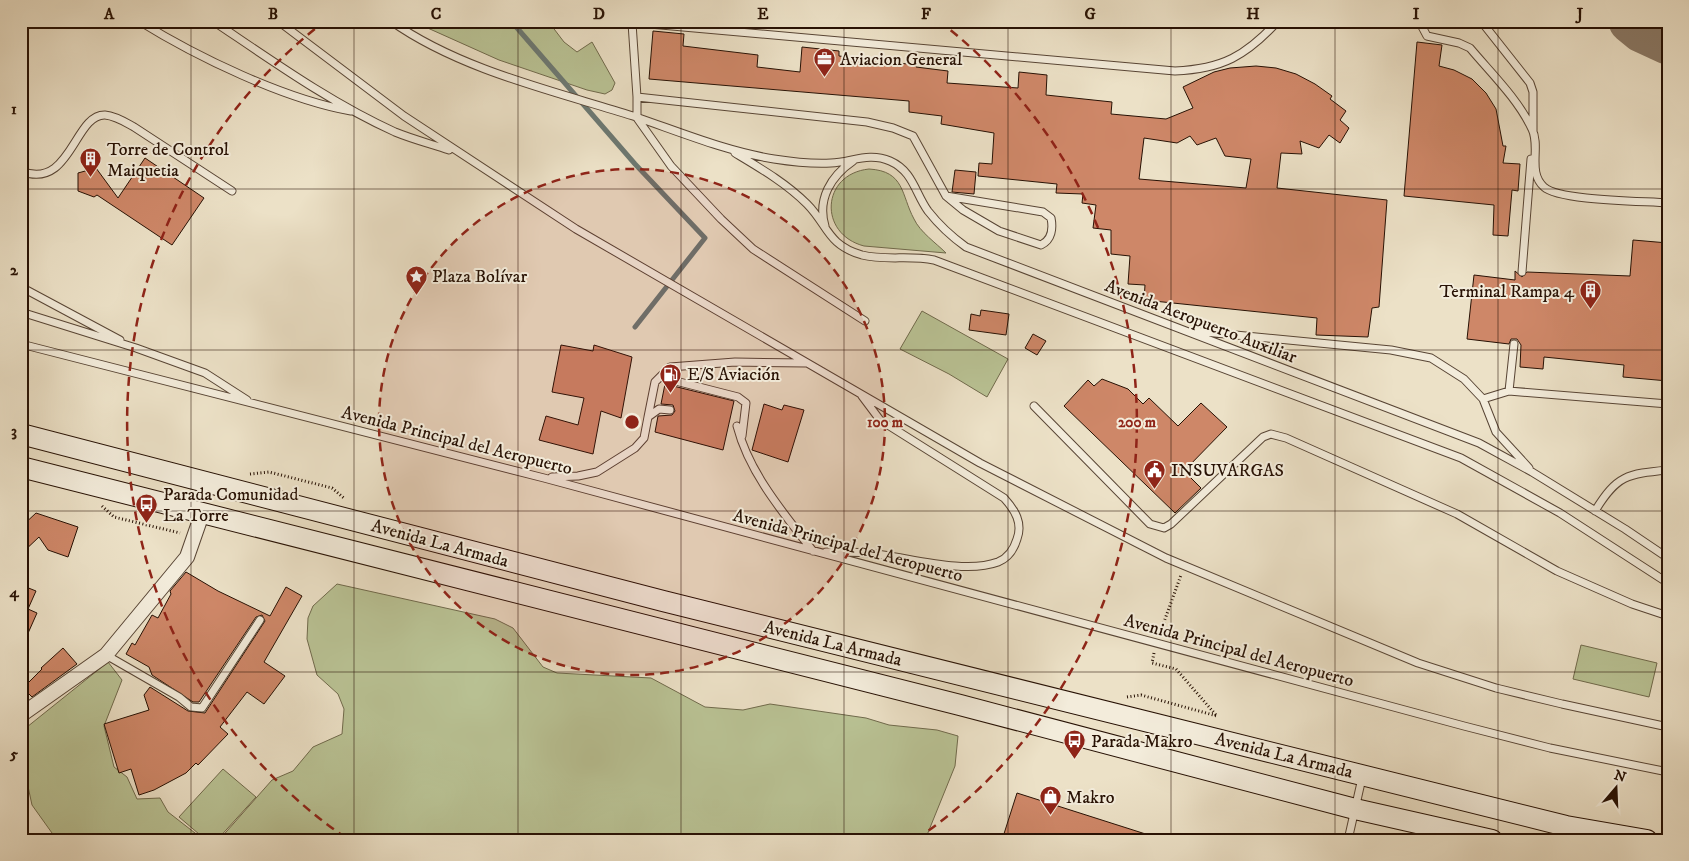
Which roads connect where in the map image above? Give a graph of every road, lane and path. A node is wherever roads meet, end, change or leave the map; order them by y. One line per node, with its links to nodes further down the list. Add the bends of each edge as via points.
1 (139, 21): 11 (lane, via 162,36 318,105)
2 (213, 21): 11 (lane)
3 (278, 21): 15 (lane, via 352,79)
4 (391, 21): 12 (lane, Avenida Aeropuerto Auxiliar, via 436,48 517,80)
5 (616, 21): 9 (lane)
6 (1278, 21): 9 (lane, via 1233,60 1198,70 1175,71)
7 (1419, 21): 13 (lane, via 1427,36 1470,48)
8 (1482, 21): 13 (lane, via 1530,83)
9 (632, 23): 10 (lane)
10 (637, 97): 12 (lane); 19 (lane, via 867,122 893,128 913,136)
11 (356, 112): 15 (lane, via 396,132)
12 (638, 118): 14 (lane, Avenida Aeropuerto Auxiliar); 25 (lane, via 670,166 753,249)
13 (1533, 131): 20 (lane, via 1535,170 1545,188 1574,197); 22 (lane)
14 (730, 150): 16 (lane, Avenida Aeropuerto Auxiliar, via 804,163 840,162); 21 (lane, Avenida Aeropuerto Auxiliar, via 764,170 808,205)
15 (459, 153): 30 (lane, via 576,229)
16 (859, 157): 21 (lane, via 841,170 827,189 822,205); 26 (lane, Avenida Aeropuerto Auxiliar, via 882,158 900,167 910,176 927,209 966,248)
17 (21, 171): 18 (lane, via 38,175 54,169 92,120 105,116 134,127)
18 (232, 192)
19 (946, 196): 19 (lane, via 1044,212 1051,218 1051,234 1042,245 999,231)
20 (1668, 203)
21 (827, 233): 51 (lane, Avenida Aeropuerto Auxiliar, via 845,248 862,254 879,258 921,257 934,260 1462,458 1560,513)
22 (1522, 272)
23 (21, 286): 29 (lane)
24 (21, 312): 29 (lane)
25 (865, 321)
26 (1184, 330): 34 (lane, via 1414,353 1448,367); 45 (lane, Avenida Aeropuerto Auxiliar, via 1479,443)
27 (21, 344): 35 (lane, Avenida Principal del Aeropuerto)
28 (1514, 344): 32 (lane)
29 (136, 348): 35 (lane, via 205,373)
30 (807, 363): 31 (lane, via 736,362 670,367); 33 (lane)
31 (660, 377): 39 (lane, via 655,382); 42 (lane, via 738,397 746,403)
32 (1509, 391): 34 (lane); 36 (lane)
33 (860, 394): 49 (lane, via 880,420 1004,498 1017,515 1018,537 1006,558 984,565 945,564 869,553); 56 (lane, via 980,463 1166,558 1335,631 1496,688)
34 (1483, 399): 45 (lane, via 1496,432)
35 (254, 404): 46 (lane, Avenida Principal del Aeropuerto)
36 (1668, 404)
37 (1034, 406): 52 (lane, via 1150,524 1164,528 1171,524 1263,437 1271,434 1457,514 1557,572)
38 (670, 410): 39 (lane, via 659,408)
39 (648, 418): 46 (lane, via 644,438 635,448 597,472)
40 (737, 426): 42 (lane)
41 (21, 434): 58 (main road, Avenida La Armada, via 664,601)
42 (741, 441): 49 (lane, via 783,513)
43 (21, 467): 48 (main road, Avenida La Armada)
44 (1668, 470): 47 (lane, via 1623,478 1613,484)
45 (1532, 472): 47 (lane, Avenida Aeropuerto Auxiliar)
46 (544, 478): 49 (lane, Avenida Principal del Aeropuerto)
47 (1595, 511): 50 (lane, Avenida Aeropuerto Auxiliar)
48 (202, 514): 54 (street, via 187,556); 59 (main road, Avenida La Armada, via 960,705)
49 (813, 552): 57 (lane, Avenida Principal del Aeropuerto, via 1550,748)
50 (1668, 558)
51 (1668, 583)
52 (1668, 616)
53 (260, 620): 54 (lane, via 202,708 191,707)
54 (106, 655): 55 (street)
55 (21, 715)
56 (1668, 727)
57 (1668, 772)
58 (1362, 775): 59 (lane); 62 (main road, Avenida La Armada, via 1566,826)
59 (1355, 809): 60 (lane); 61 (main road, Avenida La Armada)
60 (1348, 840)
61 (1492, 840)
62 (1647, 840)

